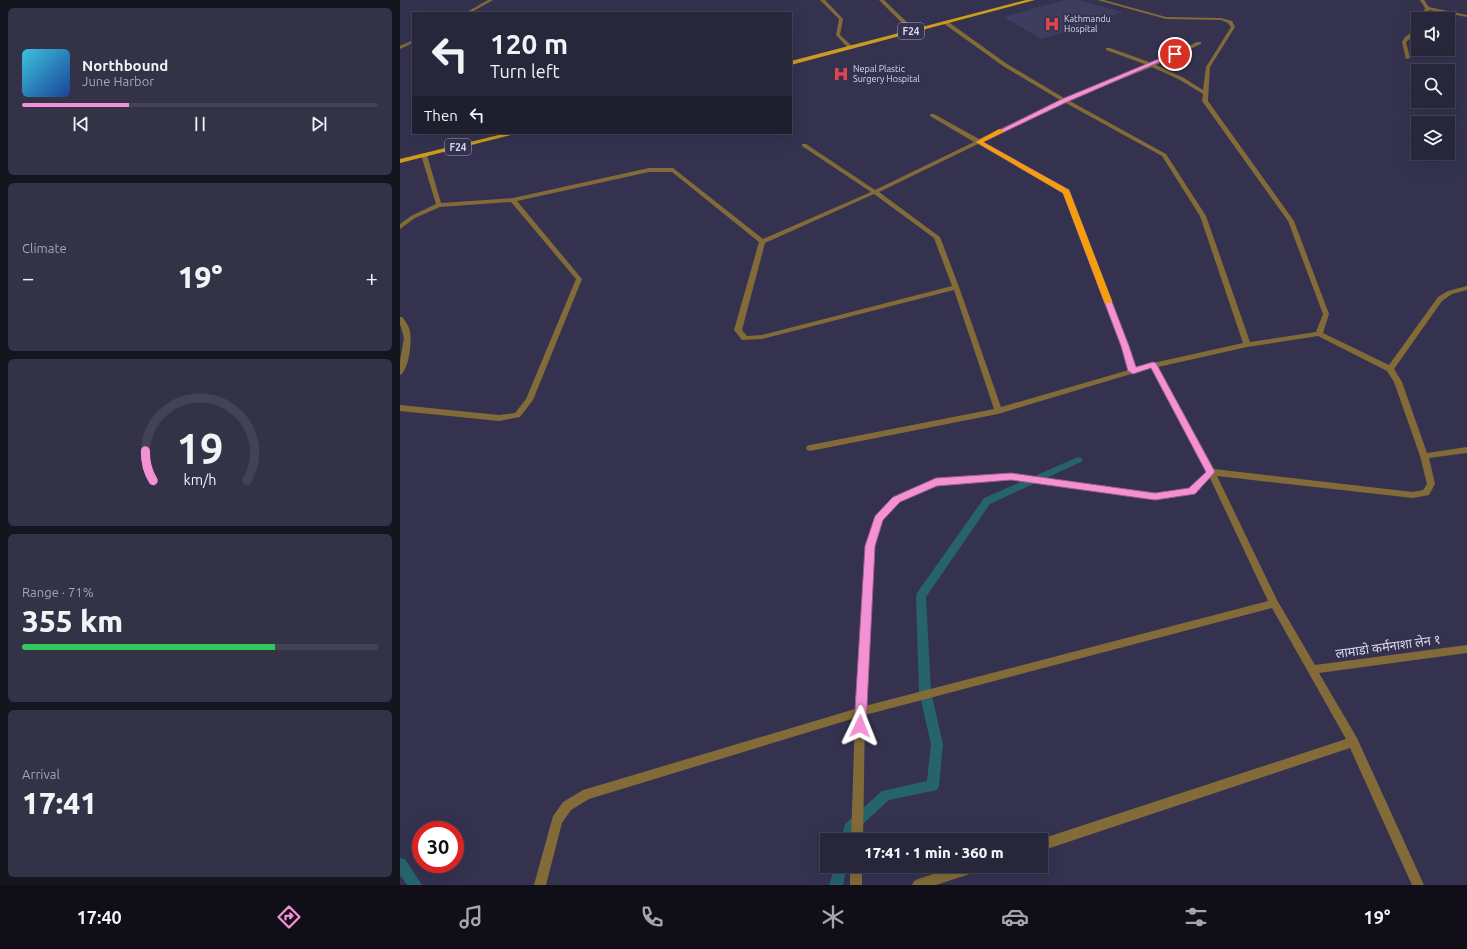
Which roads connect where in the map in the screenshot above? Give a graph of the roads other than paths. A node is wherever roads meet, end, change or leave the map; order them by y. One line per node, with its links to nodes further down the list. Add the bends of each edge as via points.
1 (491, 0): 8 (street)
2 (822, 0): 17 (street, via 841,19 838,35)
3 (881, 0): 12 (street)
4 (1032, 0): 11 (main road, F24)
5 (1099, 0): 22 (street, via 1166,18 1221,19 1230,22 1233,27 1208,67)
6 (1422, 0): 7 (street)
7 (1427, 8): 9 (street); 10 (street)
8 (469, 12)
9 (1426, 12)
10 (1467, 16)
11 (945, 22): 12 (main road, F24); 23 (street, via 1006,65)
12 (913, 31): 17 (main road, F24)
13 (1411, 35): 19 (street, via 1404,42)
14 (412, 42): 16 (street)
15 (1199, 43): 21 (street)
16 (400, 48)
17 (851, 48): 20 (main road, F24)
18 (1108, 49): 21 (street)
19 (1408, 58)
20 (792, 64)
21 (1152, 65): 22 (street); 23 (street)
22 (1205, 93): 38 (street, via 1205,101 1291,221 1326,314)
23 (1064, 100): 26 (street); 39 (street, via 1164,155 1203,216)
24 (932, 115): 26 (street)
25 (512, 134): 28 (main road, F24)
26 (979, 142): 30 (street); 42 (street, via 1066,192)
27 (804, 145): 30 (street)
28 (424, 155): 29 (main road, F24); 32 (street)
29 (400, 161)
30 (875, 192): 34 (street); 35 (street, via 937,237)
31 (513, 200): 32 (street); 34 (street, via 649,170 672,170); 44 (street, via 579,279 529,400 517,415 499,418)
32 (439, 205): 33 (street, via 413,217)
33 (400, 227)
34 (762, 242): 35 (street, via 738,330 745,338 762,337)
35 (956, 287): 45 (street)
36 (1467, 288): 41 (street, via 1450,292 1440,299)
37 (400, 319): 43 (street, via 406,325 407,353)
38 (1319, 334): 39 (street); 41 (street)
39 (1247, 345): 40 (street)
40 (1153, 365): 42 (street); 49 (street)
41 (1390, 369): 48 (street, via 1398,382)
42 (1133, 371): 45 (street)
43 (400, 372)
44 (400, 408)
45 (998, 411): 46 (street)
46 (810, 448)
47 (1467, 450): 48 (street)
48 (1424, 456): 49 (street, via 1431,484 1426,493 1413,495)
49 (1211, 472): 50 (street); 53 (street, via 1192,491 1155,497 1011,476 936,482 897,499 878,518 870,546)
50 (1274, 603): 52 (street); 53 (street)
51 (1467, 649): 52 (street, लामाडो कर्मनाशा लेन १)
52 (1312, 670): 54 (street)
53 (860, 712): 55 (street); 59 (street, via 587,794 567,806 557,820)
54 (1353, 742): 56 (street); 62 (street)
55 (857, 833)
56 (1048, 843)
57 (856, 873): 60 (street)
58 (955, 873): 61 (street)
59 (540, 885)
60 (856, 885)
61 (918, 885)
62 (1418, 885)

